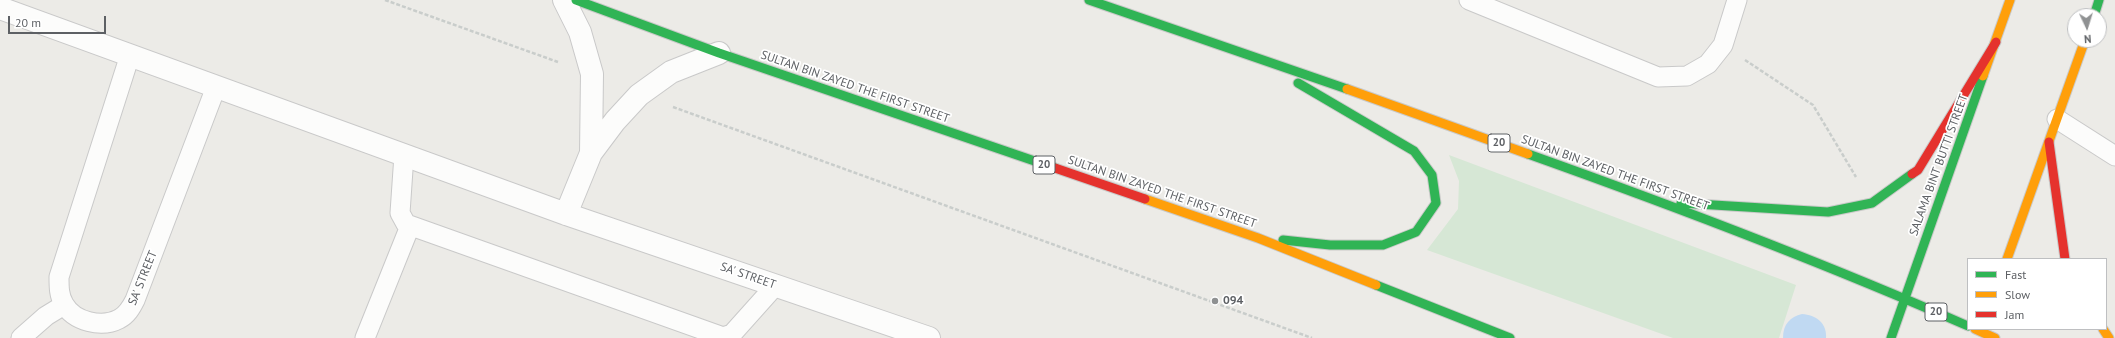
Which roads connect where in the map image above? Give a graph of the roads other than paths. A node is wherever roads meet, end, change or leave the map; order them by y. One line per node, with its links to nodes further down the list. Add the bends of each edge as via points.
1 (564, 0): 16 (street, via 580,32 592,74)
2 (576, 0): 11 (main road, SULTAN BIN ZAYED THE FIRST STREET / 20)
3 (1089, 0): 10 (main road, SULTAN BIN ZAYED THE FIRST STREET / 20)
4 (1469, 0): 5 (lane, via 1658,77 1687,76 1708,64 1723,45)
5 (1738, 0)
6 (2010, 0): 8 (main road, SALAMA BINT BUTTI STREET)
7 (0, 8): 12 (street, SA' STREET)
8 (1996, 42): 19 (main road, via 1918,170 1872,203 1828,212); 26 (main road, SALAMA BINT BUTTI STREET)
9 (2082, 48): 14 (main road)
10 (1240, 51): 19 (main road, SULTAN BIN ZAYED THE FIRST STREET / 20); 22 (main road, via 1414,151 1432,176 1436,203 1416,232 1383,245)
11 (719, 53): 16 (street, via 671,72 639,95); 22 (main road, SULTAN BIN ZAYED THE FIRST STREET / 20)
12 (130, 55): 13 (street, SA' STREET); 27 (lane, via 59,278 59,291)
13 (216, 87): 17 (street, SA' STREET); 27 (lane, SA' STREET, via 135,300 128,312 118,320 98,324 79,318)
14 (2057, 119): 15 (main road); 18 (lane)
15 (2049, 142): 23 (main road); 24 (main road)
16 (591, 153): 20 (street)
17 (404, 155): 20 (street, SA' STREET); 21 (lane, via 400,213 403,221)
18 (2115, 156)
19 (1661, 201): 26 (main road, SULTAN BIN ZAYED THE FIRST STREET / 20, via 1870,283)
20 (566, 214): 25 (street, SA' STREET)
21 (410, 226): 25 (lane, via 723,337 732,334); 31 (lane)
22 (1258, 238): 33 (main road, SULTAN BIN ZAYED THE FIRST STREET / 20)
23 (2007, 258)
24 (2065, 258)
25 (775, 286): 32 (street, SA' STREET)
26 (1903, 299): 28 (main road, SULTAN BIN ZAYED THE FIRST STREET / 20); 34 (main road, SALAMA BINT BUTTI STREET)
27 (64, 305): 30 (lane, via 46,316)
28 (1967, 326)
29 (1979, 332): 35 (main road)
30 (21, 338)
31 (365, 338)
32 (929, 338)
33 (1510, 338)
34 (1890, 338)
35 (1995, 338)

